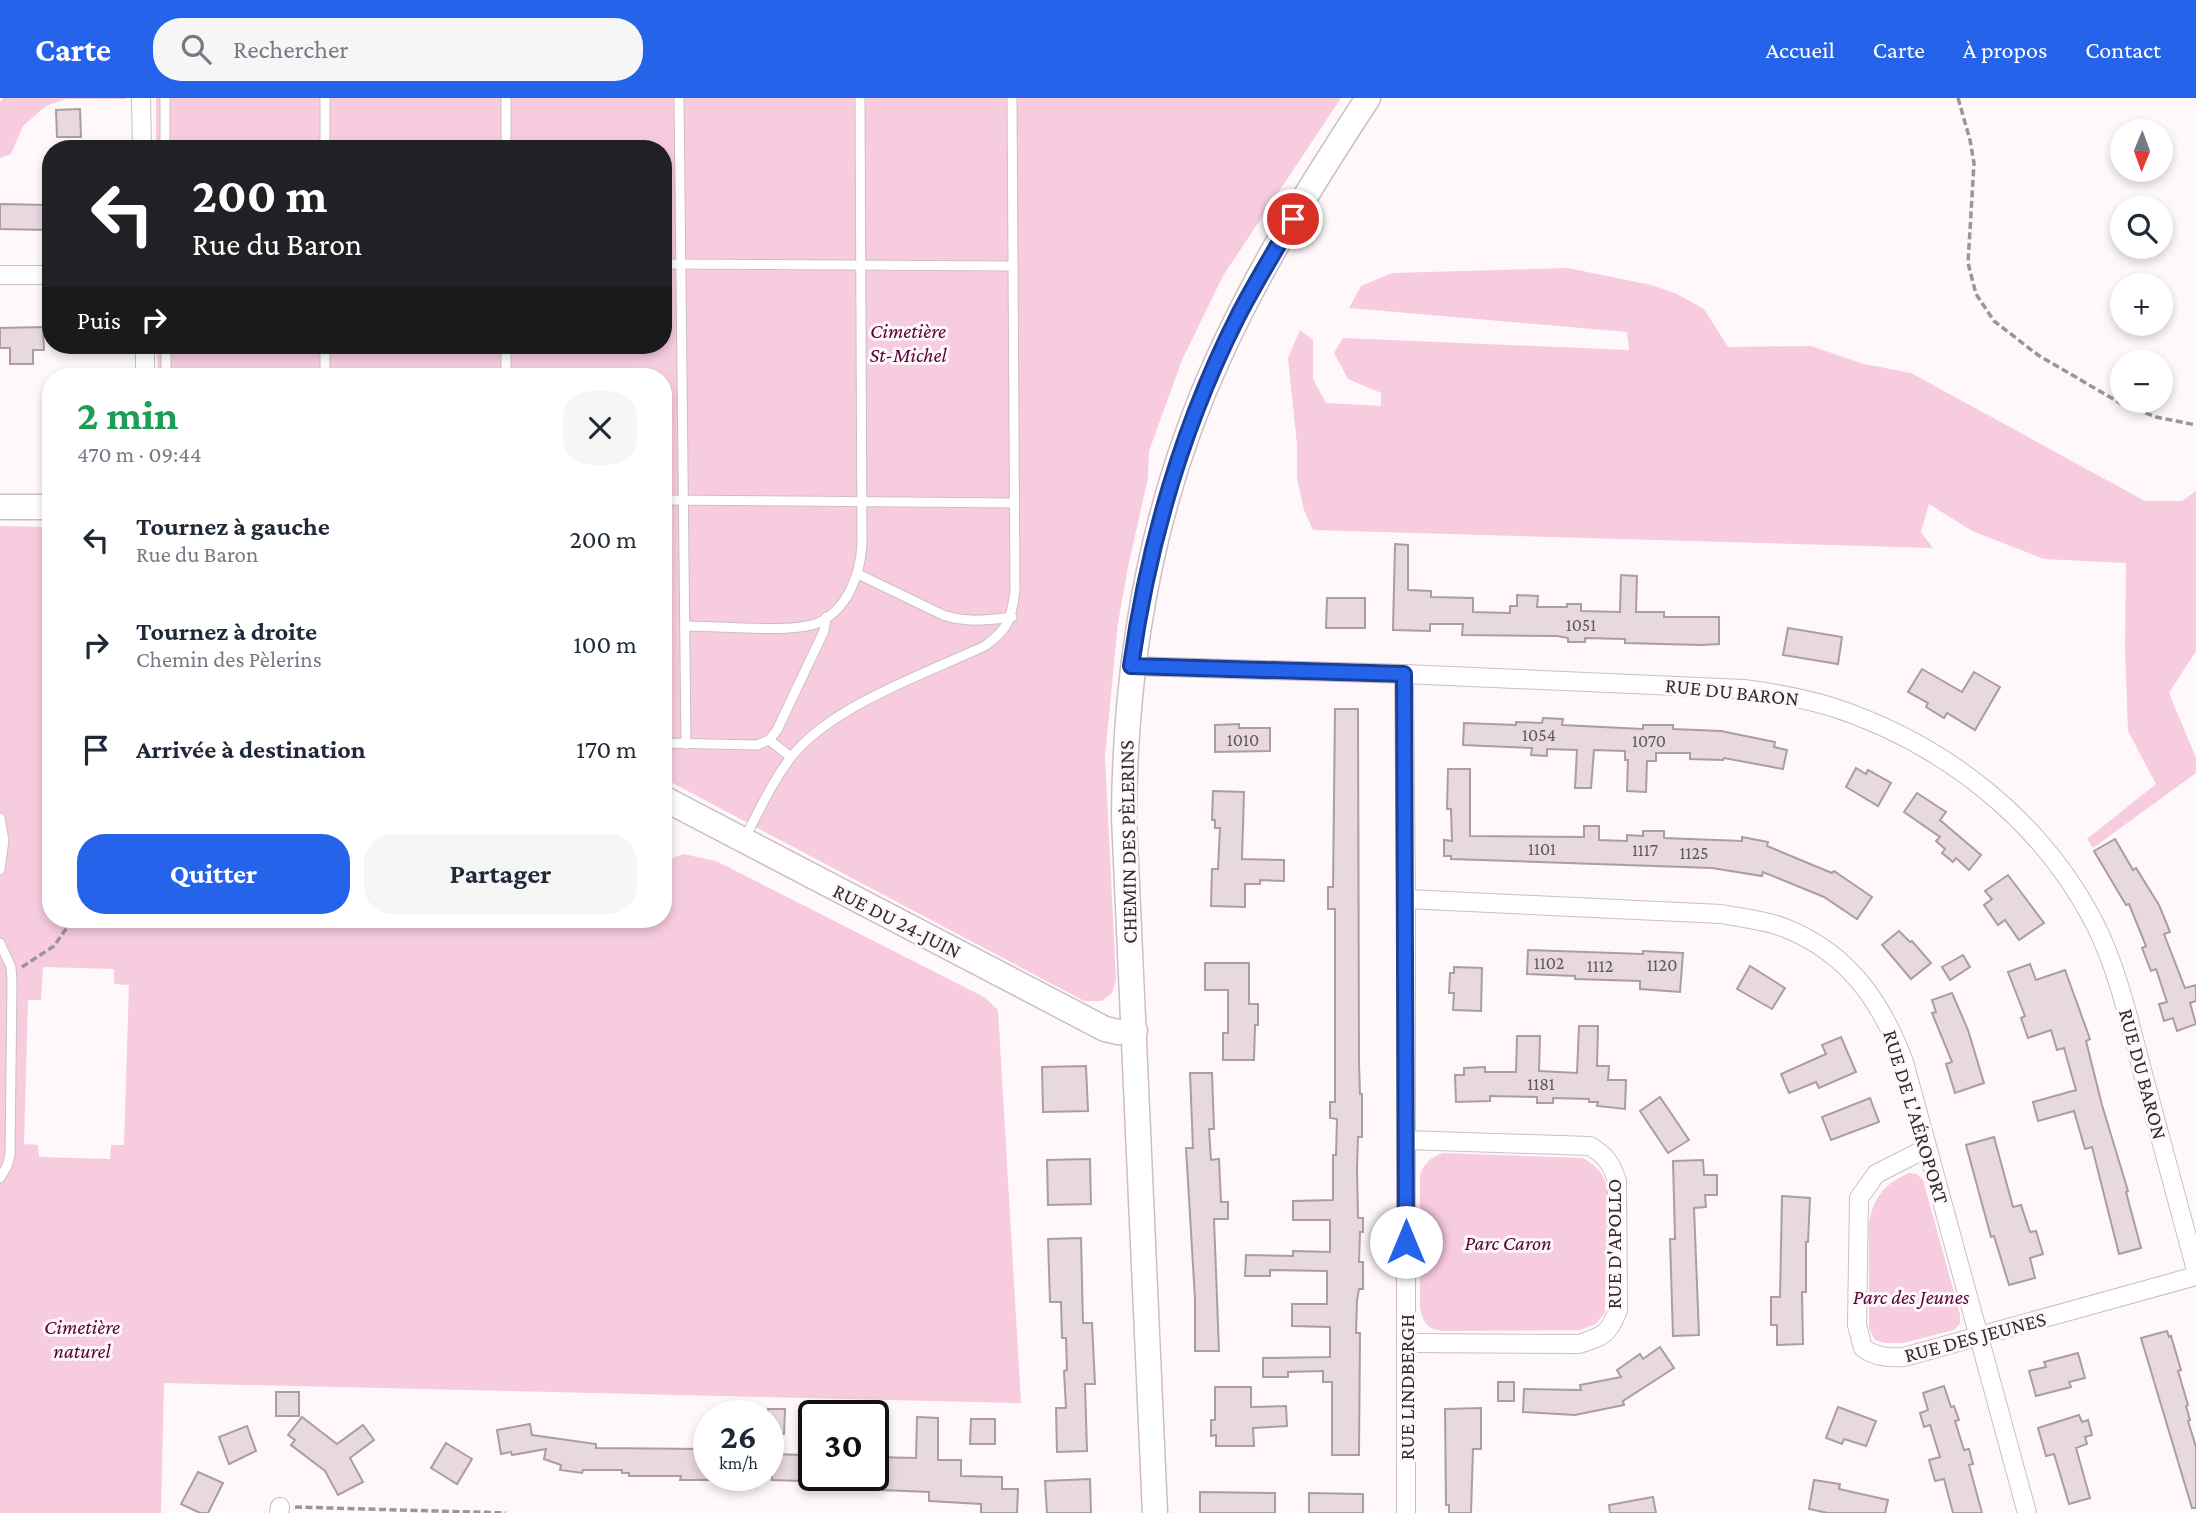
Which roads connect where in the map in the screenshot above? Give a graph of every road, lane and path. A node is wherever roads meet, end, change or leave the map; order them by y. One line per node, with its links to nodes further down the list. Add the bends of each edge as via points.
1 (141, 98): 10 (street)
2 (164, 98): 11 (lane)
3 (325, 98): 12 (lane)
4 (506, 98): 13 (lane)
5 (679, 98): 15 (lane)
6 (860, 98): 16 (lane)
7 (1012, 98): 17 (lane)
8 (1368, 98): 31 (street, CHEMIN DES PÈLERINS, via 1239,315 1195,412 1160,524)
9 (1958, 98): 20 (path, via 1974,163 1968,263 1976,294 1994,321 2038,355 2120,403)
10 (142, 140)
11 (165, 140)
12 (325, 140)
13 (506, 140)
14 (672, 264): 15 (lane)
15 (681, 264): 16 (lane); 22 (lane)
16 (861, 265): 17 (lane); 23 (lane)
17 (1013, 266): 24 (lane)
18 (0, 275): 19 (street)
19 (42, 275)
20 (2196, 425)
21 (672, 500): 22 (lane)
22 (684, 500): 23 (lane); 30 (lane)
23 (862, 502): 24 (lane); 27 (lane)
24 (1014, 503): 29 (lane)
25 (0, 507): 26 (street)
26 (42, 507)
27 (858, 575): 28 (lane, via 839,606); 29 (lane, via 957,620)
28 (826, 617): 30 (lane, via 796,628); 33 (lane, via 824,631)
29 (1012, 617): 36 (lane, via 1003,632 985,646 832,720)
30 (685, 626): 35 (lane)
31 (1131, 666): 32 (street, RUE DU BARON); 45 (street, CHEMIN DES PÈLERINS, via 1124,817)
32 (1404, 674): 41 (street, RUE LINDBERGH); 49 (street, RUE DU BARON, via 1701,686 1789,696 1862,717 1917,742 1989,793 2056,862 2096,926 2123,999)
33 (769, 740): 35 (lane, via 757,745); 36 (lane)
34 (672, 743): 35 (lane)
35 (686, 744)
36 (791, 757): 39 (lane)
37 (672, 804): 39 (street, RUE DU 24-JUIN)
38 (0, 818): 40 (lane, via 4,840)
39 (743, 841): 45 (street, RUE DU 24-JUIN, via 1105,1029)
40 (0, 870)
41 (1406, 899): 46 (street, RUE LINDBERGH); 47 (street, RUE DE L'AÉROPORT, via 1721,914 1784,928 1838,960 1876,1001 1903,1062)
42 (67, 928): 44 (path, via 54,946)
43 (0, 943): 44 (lane)
44 (11, 973): 48 (lane, via 10,1155)
45 (1135, 1031): 55 (street, CHEMIN DES PÈLERINS)
46 (1406, 1140): 52 (street, RUE LINDBERGH); 52 (street, RUE D'APOLLO, via 1590,1146 1602,1153 1612,1164 1617,1181 1618,1284 1618,1310 1611,1329 1579,1344)
47 (1927, 1149): 51 (street, RUE DE L'AÉROPORT); 51 (street, RUE DES JEUNES, via 1876,1174 1859,1198 1859,1338 1871,1354 1889,1358)
48 (0, 1178)
49 (2196, 1269)
50 (2196, 1276): 51 (street, RUE DES JEUNES)
51 (1979, 1337): 57 (street, RUE DE L'AÉROPORT)
52 (1407, 1343): 56 (street, RUE LINDBERGH)
53 (279, 1510): 54 (path)
54 (506, 1513)
55 (1155, 1513)
56 (1406, 1513)
57 (2027, 1513)

